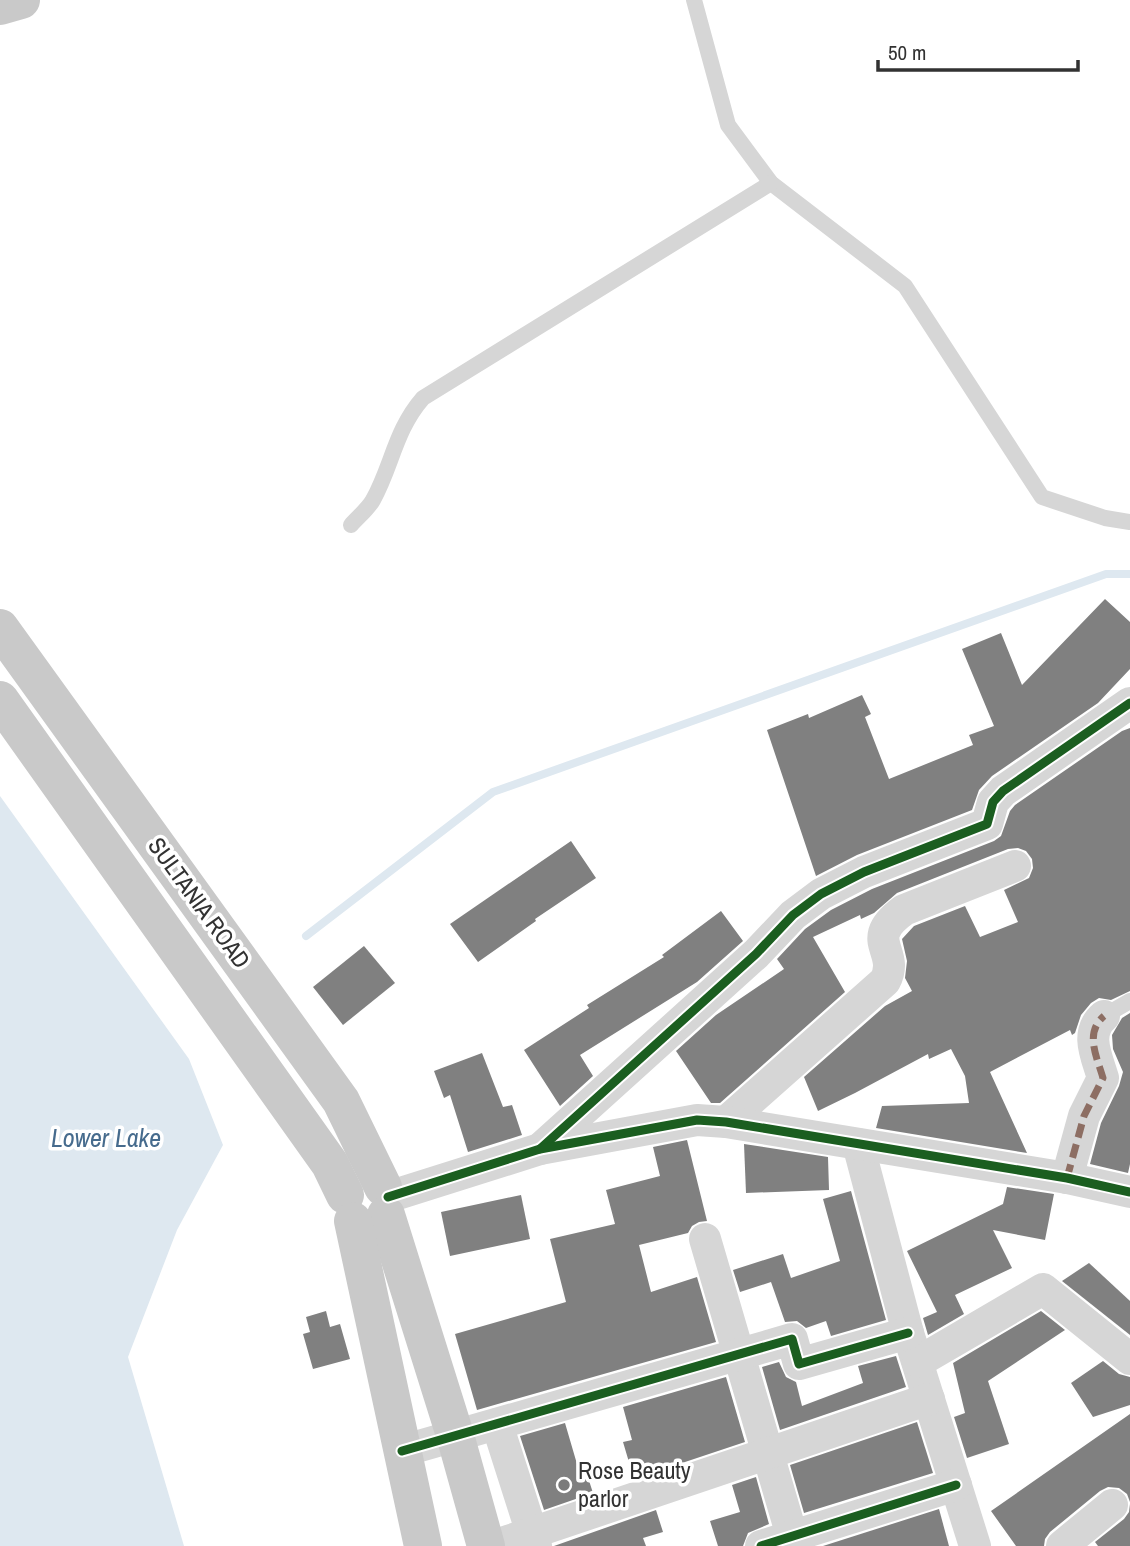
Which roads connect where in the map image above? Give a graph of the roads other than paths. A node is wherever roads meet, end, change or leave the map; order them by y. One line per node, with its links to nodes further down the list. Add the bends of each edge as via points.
1 (21, 0): 3 (main road)
2 (694, 0): 4 (lane, via 728,125)
3 (0, 5)
4 (771, 183): 5 (lane, via 905,286 1042,497); 6 (lane, via 423,398 390,454 372,502)
5 (1130, 522)
6 (351, 525)
7 (0, 628): 17 (main road, SULTANIA ROAD, via 341,1101)
8 (0, 700): 17 (main road, SULTANIA ROAD, via 330,1164)
9 (1130, 703): 14 (street, via 1003,791 993,802 987,824 864,872 793,915 756,954)
10 (1015, 866): 12 (street, via 904,910 889,921 883,938 889,965 885,981)
11 (1117, 1008): 15 (street, via 1098,1021 1093,1031 1103,1079 1084,1116)
12 (726, 1122): 13 (street); 14 (street, via 696,1120)
13 (858, 1144): 15 (street); 19 (street)
14 (540, 1149): 17 (street)
15 (1067, 1178): 16 (street)
16 (1130, 1192)
17 (371, 1203): 25 (main road, SULTANIA ROAD); 26 (main road, SULTANIA ROAD)
18 (705, 1239): 20 (street)
19 (908, 1332): 20 (street, via 799,1364 792,1339); 22 (street)
20 (739, 1354): 24 (street); 27 (street)
21 (1130, 1359): 22 (street, via 1044,1289)
22 (918, 1362): 23 (street)
23 (929, 1399): 27 (street); 28 (street)
24 (497, 1424): 25 (street); 31 (street)
25 (455, 1435): 26 (street); 33 (main road, SULTANIA ROAD)
26 (402, 1451): 32 (main road, SULTANIA ROAD)
27 (768, 1453): 30 (street); 31 (street)
28 (956, 1485): 30 (street); 36 (street)
29 (1112, 1505): 37 (street)
30 (792, 1536): 35 (street)
31 (534, 1539): 34 (street)
32 (423, 1546)
33 (486, 1546)
34 (493, 1546)
35 (761, 1546)
36 (975, 1546)
37 (1062, 1546)

